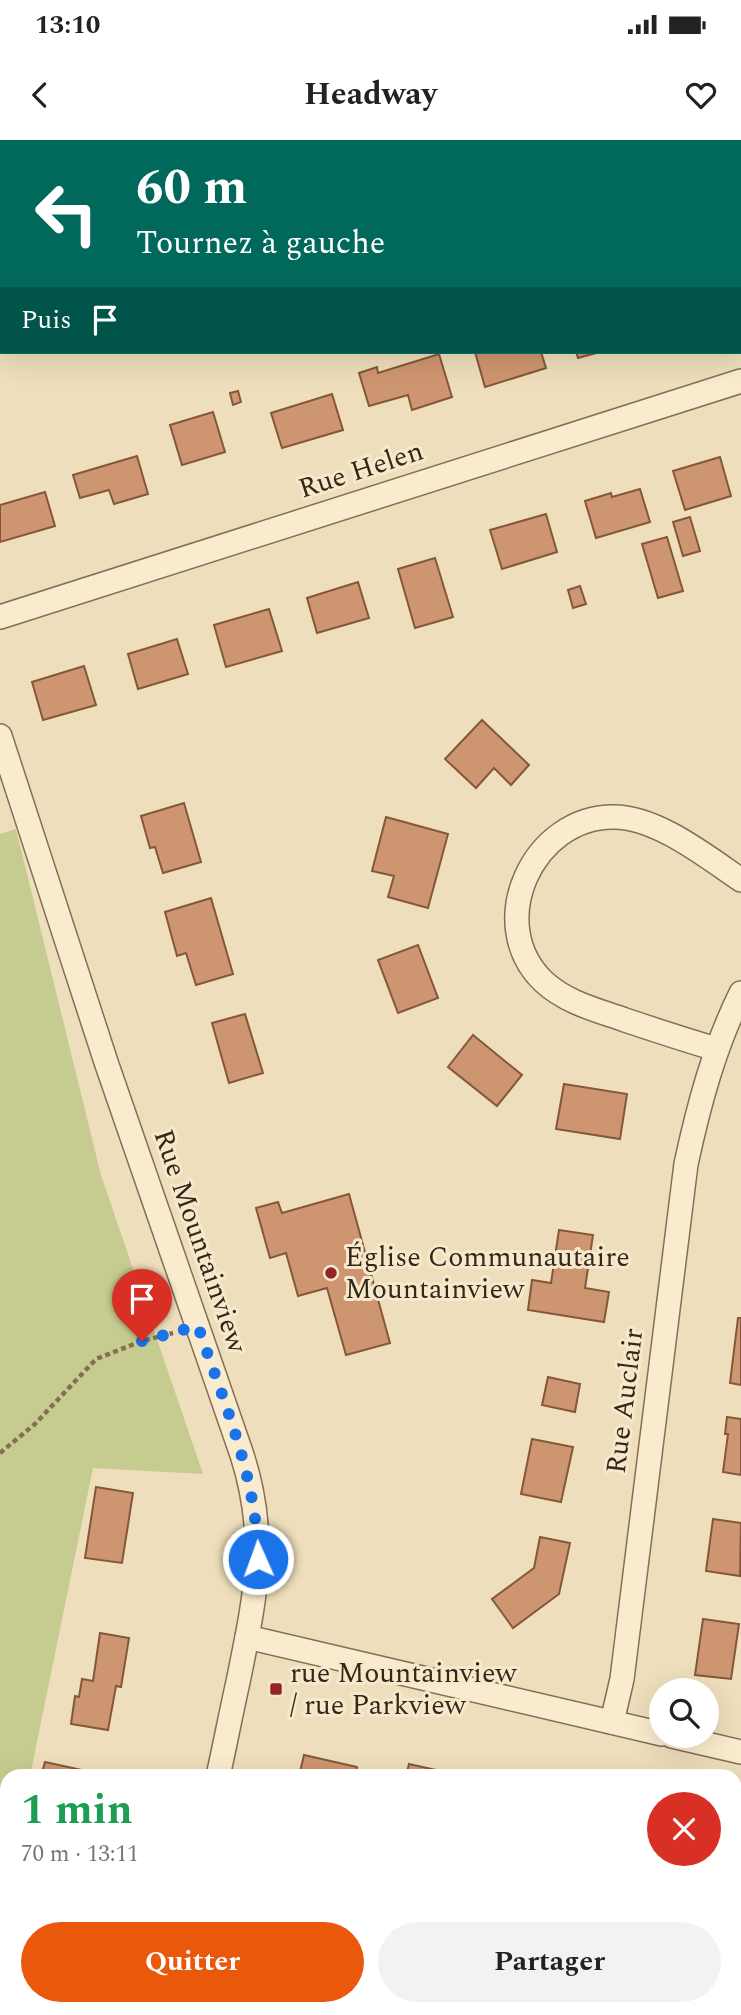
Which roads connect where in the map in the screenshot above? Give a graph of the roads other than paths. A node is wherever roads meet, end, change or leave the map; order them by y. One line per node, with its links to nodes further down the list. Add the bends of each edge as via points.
1 (741, 381): 2 (street, Rue Helen)
2 (0, 617)
3 (0, 736): 7 (street, Rue Mountainview, via 106,1062 245,1464 255,1506 258,1569)
4 (741, 880): 6 (street, via 649,824 603,817 573,826 552,839 522,883 518,903 524,955 558,992 581,1005)
5 (741, 993): 6 (street, Rue Auclair)
6 (716, 1049): 8 (street, Rue Auclair, via 685,1164 622,1679)
7 (247, 1637): 8 (street); 12 (street, Rue Mountainview)
8 (612, 1722): 9 (street)
9 (649, 1731)
10 (719, 1747): 11 (street)
11 (741, 1752)
12 (219, 1769)

